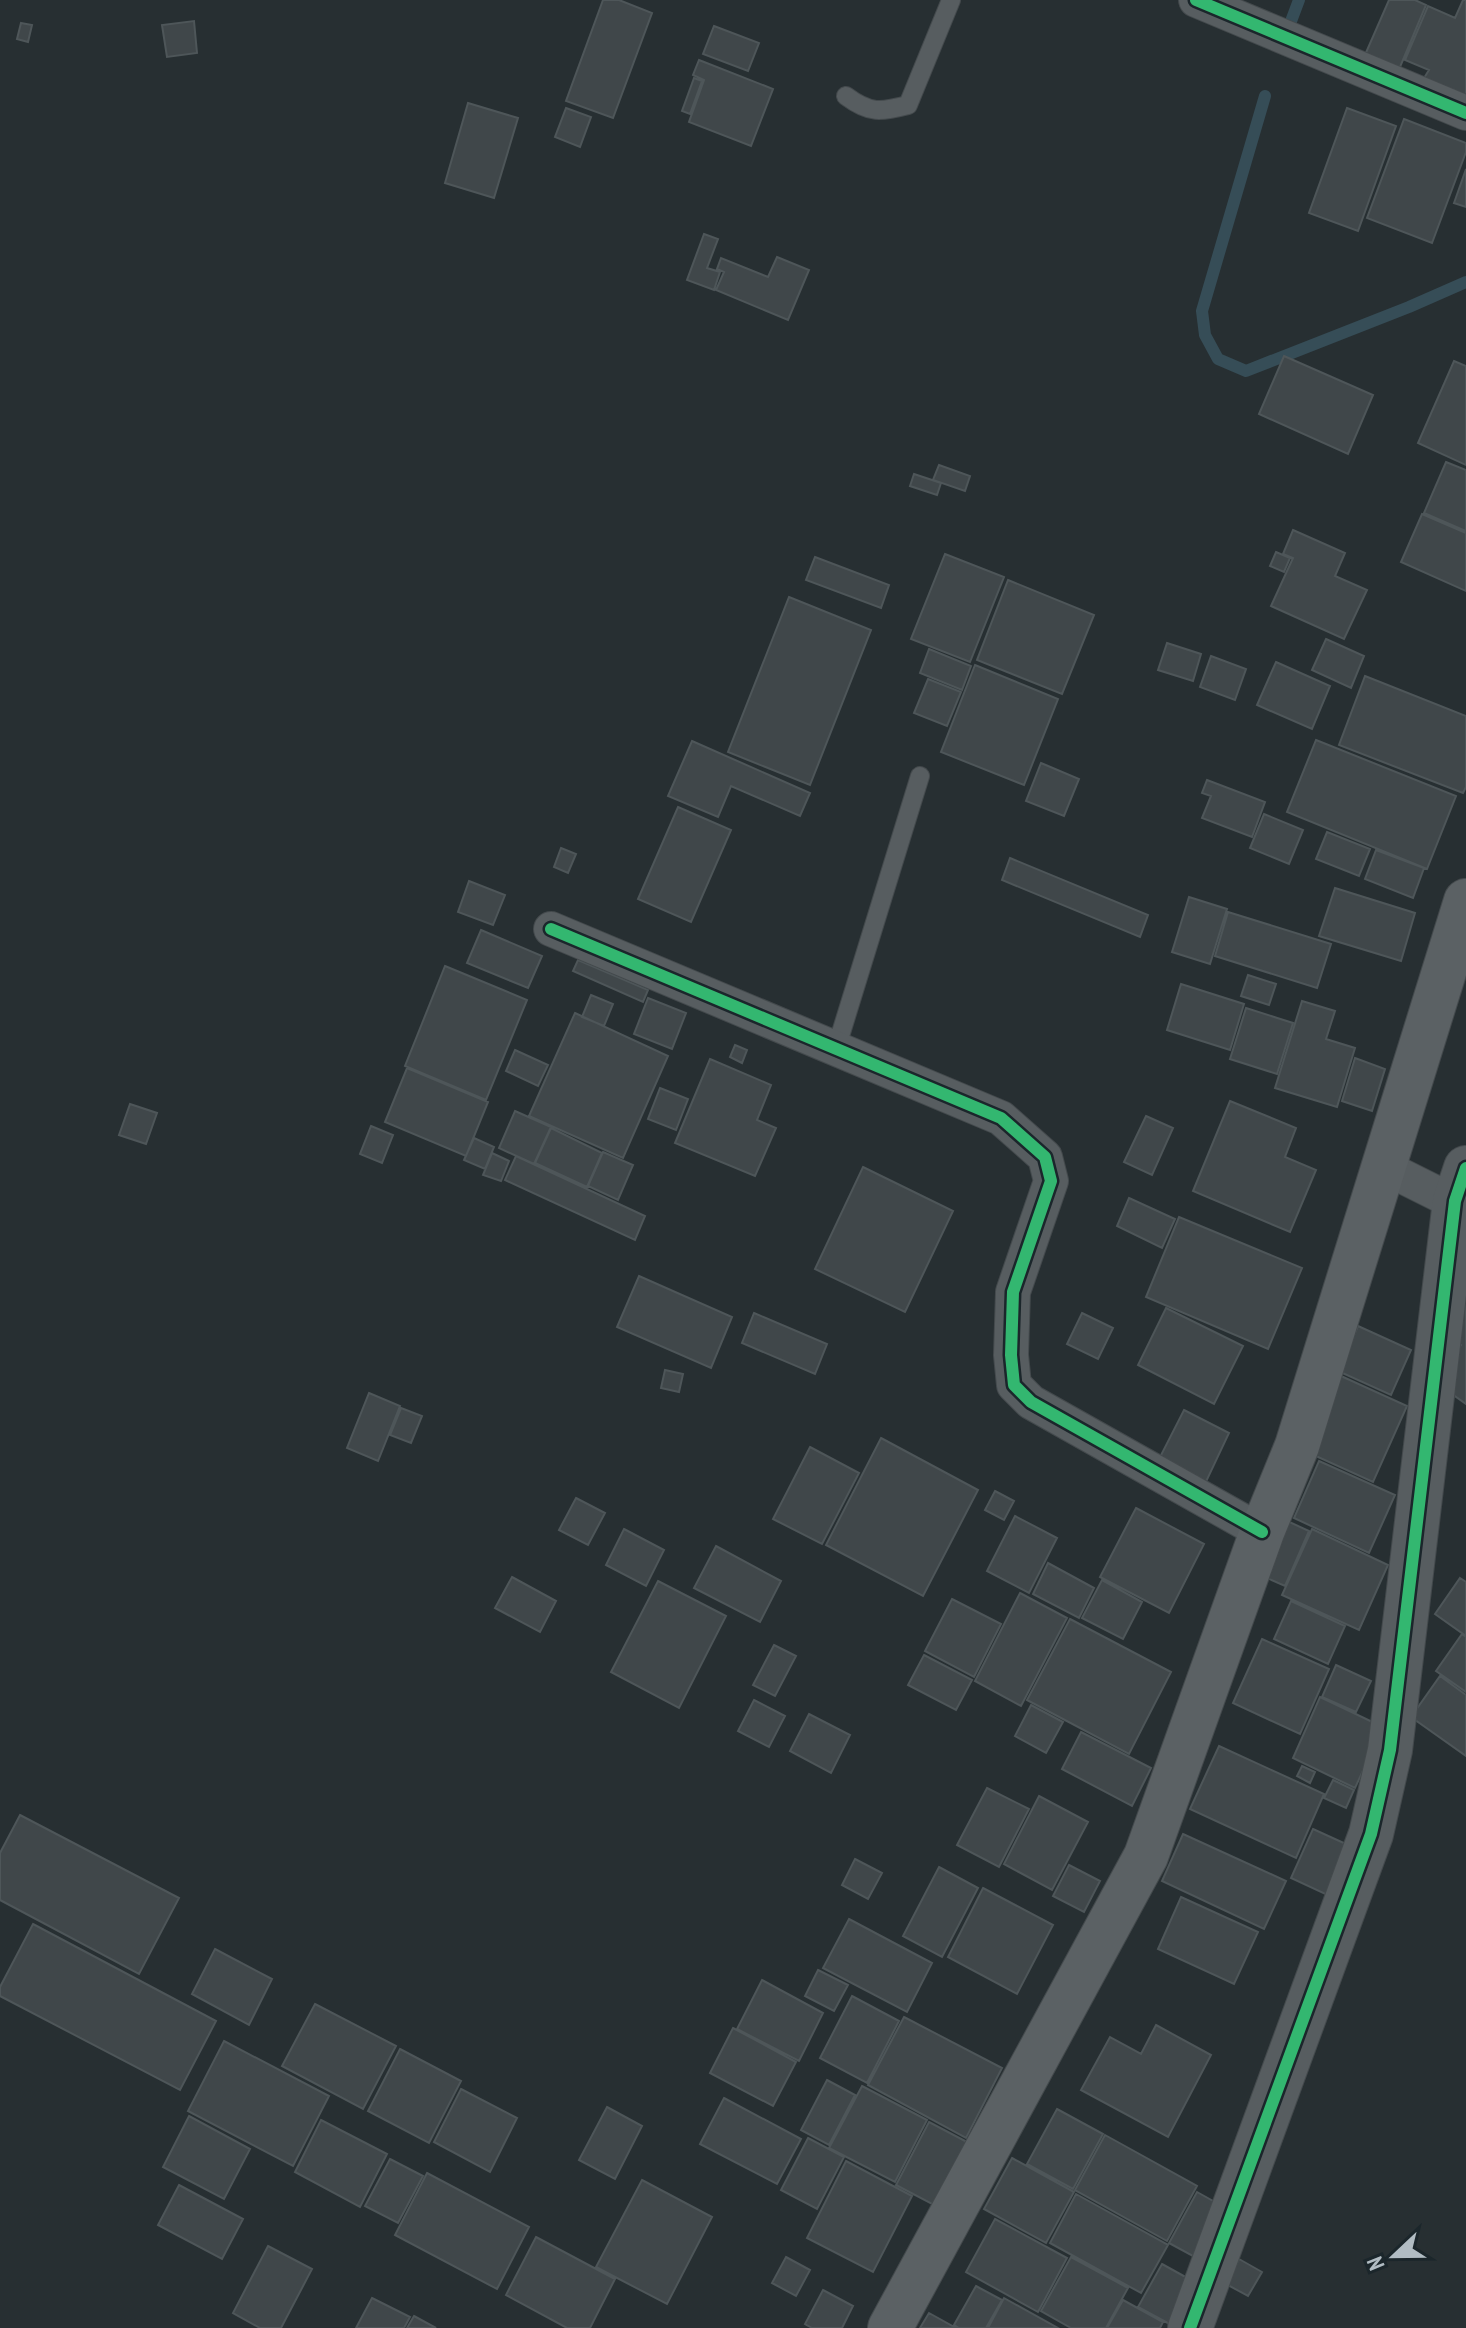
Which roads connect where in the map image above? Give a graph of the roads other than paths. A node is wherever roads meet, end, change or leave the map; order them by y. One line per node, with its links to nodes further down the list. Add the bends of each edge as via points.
1 (951, 0): 3 (lane, via 908,105 882,111 862,108)
2 (1196, 0): 4 (street)
3 (846, 96)
4 (1466, 113)
5 (920, 776): 8 (lane)
6 (1466, 901): 9 (main road)
7 (551, 929): 8 (street)
8 (836, 1049): 11 (street, via 1001,1118 1045,1157 1051,1181 1013,1292 1014,1385 1031,1402)
9 (1384, 1167): 10 (street); 11 (main road, via 1297,1446)
10 (1462, 1192): 13 (street, via 1390,1750 1371,1834)
11 (1262, 1532): 12 (main road, via 1146,1856)
12 (890, 2328)
13 (1190, 2328)

